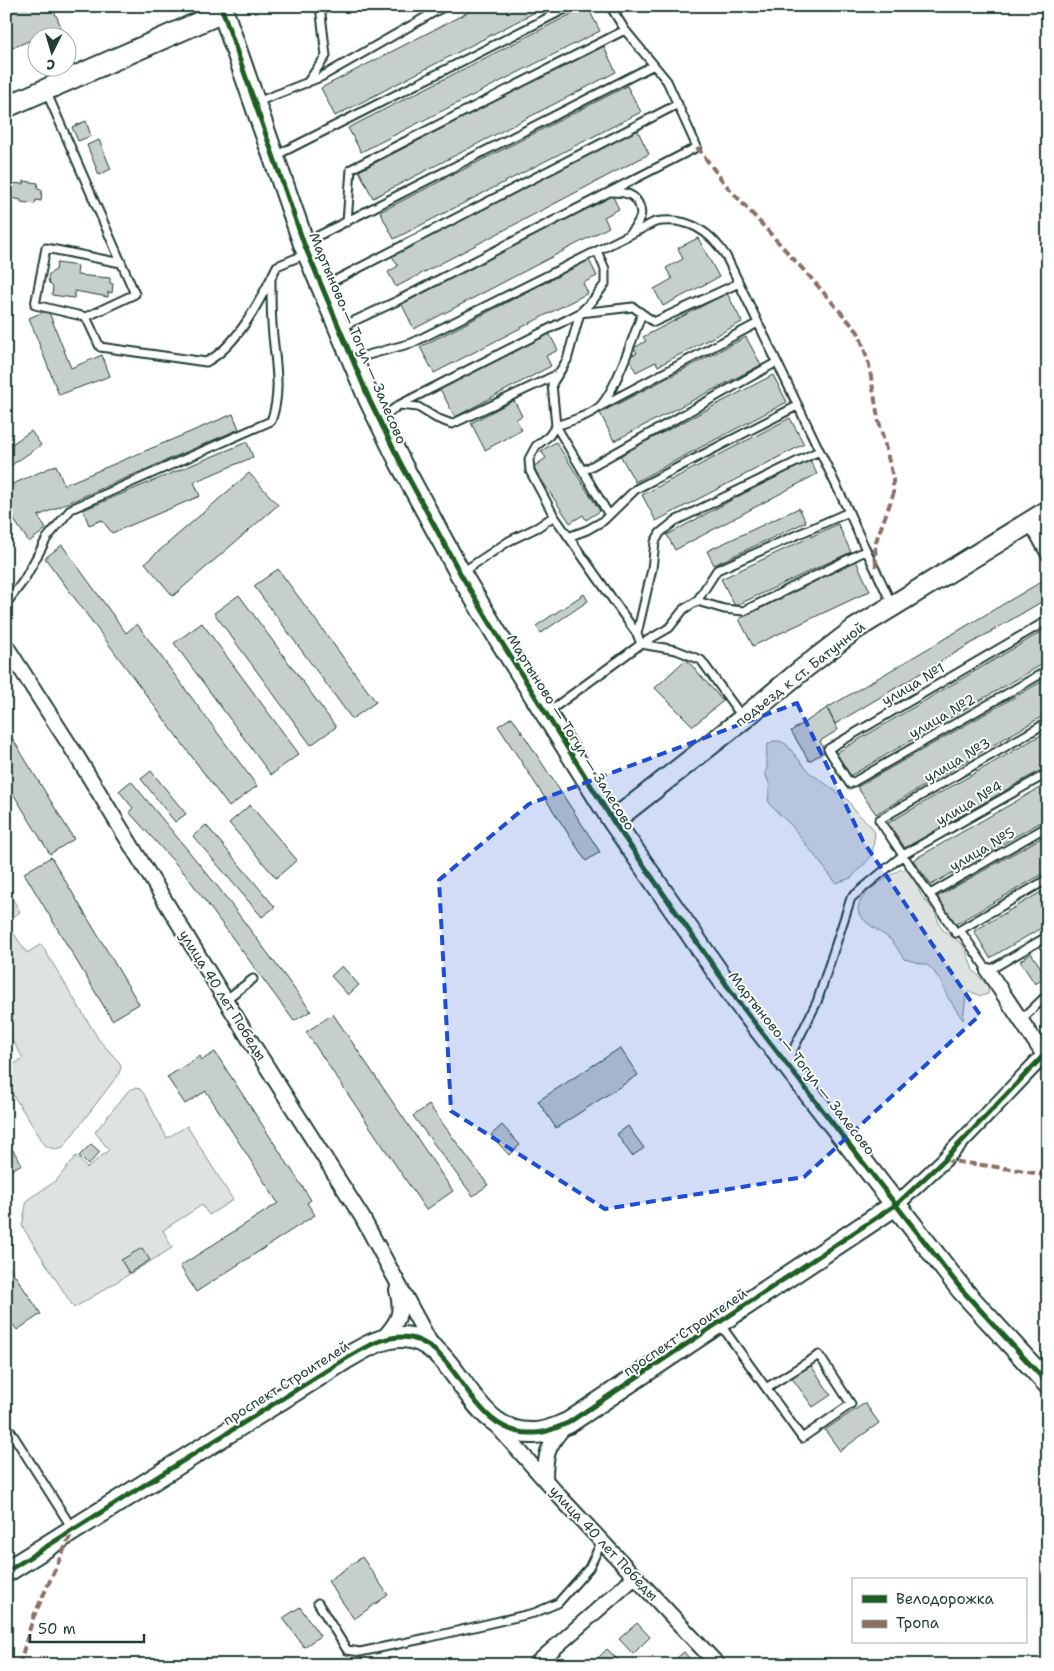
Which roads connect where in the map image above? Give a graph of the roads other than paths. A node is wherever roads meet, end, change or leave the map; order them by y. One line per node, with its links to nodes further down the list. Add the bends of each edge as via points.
1 (320, 6): 8 (lane, via 326,56)
2 (444, 6): 8 (lane)
3 (572, 6): 13 (lane)
4 (610, 6): 6 (lane)
5 (222, 9): 9 (street); 10 (street, Мартыново — Тогул — Залесово)
6 (625, 30): 7 (lane); 15 (lane, via 351,169)
7 (654, 65): 11 (lane, via 667,81); 15 (lane)
8 (307, 83): 10 (lane)
9 (46, 90): 12 (street); 19 (lane)
10 (254, 103): 13 (street, Мартыново — Тогул — Залесово)
11 (678, 104): 14 (lane, via 697,147); 22 (lane)
12 (6, 108)
13 (273, 157): 17 (street, Мартыново — Тогул — Залесово)
14 (610, 192): 16 (lane, via 634,196 638,204 639,220); 27 (lane)
15 (346, 222): 17 (lane)
16 (627, 236): 18 (lane); 21 (lane, via 666,220 698,227 718,244)
17 (306, 249): 20 (lane, via 277,266); 22 (street, Мартыново — Тогул — Залесово)
18 (597, 251): 23 (lane, via 605,269 605,284); 28 (lane, via 412,343)
19 (121, 263): 25 (lane, via 135,294); 25 (lane, via 46,248 35,305)
20 (271, 278): 25 (lane, via 258,304 231,342 206,362 100,347); 48 (lane, via 277,369 276,410 271,422 70,509 47,538 24,580)
21 (739, 283): 24 (lane, via 654,322); 26 (lane)
22 (322, 287): 27 (street, Мартыново — Тогул — Залесово)
23 (580, 314): 24 (lane, via 633,308); 30 (lane, via 567,360); 31 (lane)
24 (642, 314): 33 (lane, via 612,389)
25 (86, 317)
26 (758, 324): 29 (lane); 33 (lane)
27 (339, 328): 28 (street, Мартыново — Тогул — Залесово)
28 (352, 359): 35 (street, Мартыново — Тогул — Залесово)
29 (777, 362): 32 (lane); 37 (lane)
30 (559, 373): 31 (lane, via 452,424 418,407); 34 (lane, via 552,384)
31 (399, 405): 35 (lane, via 387,414)
32 (797, 406): 36 (lane); 40 (lane, via 636,489)
33 (599, 407): 34 (lane)
34 (556, 426): 37 (lane); 41 (lane, via 536,446 529,459 530,471)
35 (384, 428): 46 (street, Мартыново — Тогул — Залесово)
36 (819, 451): 38 (lane); 51 (lane, via 674,520 660,533 655,542)
37 (583, 471): 40 (lane)
38 (849, 512): 44 (lane); 47 (lane, via 717,570)
39 (1048, 512): 42 (street, подъезд к ст. Батунной)
40 (608, 515): 43 (lane, via 587,530)
41 (554, 516): 43 (lane); 46 (lane)
42 (1031, 522): 45 (street); 49 (street, подъезд к ст. Батунной)
43 (568, 537): 51 (lane)
44 (865, 551): 47 (lane, via 744,611); 49 (lane, via 876,567)
45 (1048, 554)
46 (460, 573): 55 (street, Мартыново — Тогул — Залесово)
47 (698, 602): 52 (lane, via 684,609 669,628)
48 (6, 604)
49 (892, 606): 56 (street, подъезд к ст. Батунной, via 802,669)
50 (1048, 620): 59 (lane, улица №1, via 828,749)
51 (637, 634): 52 (lane)
52 (641, 644): 55 (lane); 56 (lane, via 676,650 701,660)
53 (6, 646): 70 (street, улица 40 лет Победы)
54 (1048, 670): 59 (lane, улица №2)
55 (545, 714): 60 (street, Мартыново — Тогул — Залесово)
56 (743, 719): 60 (street, подъезд к ст. Батунной)
57 (1048, 722): 62 (lane, улица №3, via 879,820)
58 (1048, 773): 62 (lane, улица №4)
59 (850, 784)
60 (613, 821): 73 (street, Мартыново — Тогул — Залесово, via 737,1000)
61 (1048, 826): 64 (lane, улица №5)
62 (903, 855): 64 (lane); 73 (lane, улица №4, via 851,898 817,1002)
63 (1048, 879): 65 (lane)
64 (930, 894): 65 (lane, via 956,933)
65 (960, 930): 67 (lane)
66 (1048, 936): 67 (lane)
67 (988, 971): 71 (street)
68 (253, 979): 70 (lane)
69 (1048, 994): 71 (lane)
70 (225, 1000): 75 (street, улица 40 лет Победы, via 362,1216)
71 (1021, 1020): 72 (street)
72 (1045, 1049): 74 (street, via 944,1160)
73 (787, 1063): 74 (street, Мартыново — Тогул — Залесово)
74 (897, 1204): 76 (street, проспект Строителей); 79 (street, Мартыново — Тогул — Залесово, via 962,1290)
75 (393, 1274): 77 (street, via 400,1311 397,1322); 78 (street, улица 40 лет Победы)
76 (720, 1323): 80 (lane); 82 (street, проспект Строителей)
77 (381, 1341): 78 (street, проспект Строителей, via 402,1337 416,1339); 85 (street, проспект Строителей, via 344,1359)
78 (433, 1348): 81 (street, проспект Строителей)
79 (1048, 1384)
80 (766, 1388): 80 (lane, via 802,1438 851,1404 819,1355)
81 (492, 1420): 82 (street, проспект Строителей, via 522,1433 543,1432); 84 (street, улица 40 лет Победы)
82 (568, 1423): 84 (street, via 549,1446)
83 (6, 1424): 85 (lane)
84 (545, 1480): 86 (street, улица 40 лет Победы)
85 (73, 1530): 87 (street, проспект Строителей)
86 (602, 1541): 88 (street, улица 40 лет Победы); 89 (lane, via 589,1568 558,1603 534,1613 417,1640 360,1652 347,1650)
87 (6, 1572)
88 (636, 1576): 90 (street); 91 (street, улица 40 лет Победы)
89 (318, 1603)
90 (535, 1665)
91 (718, 1665)

